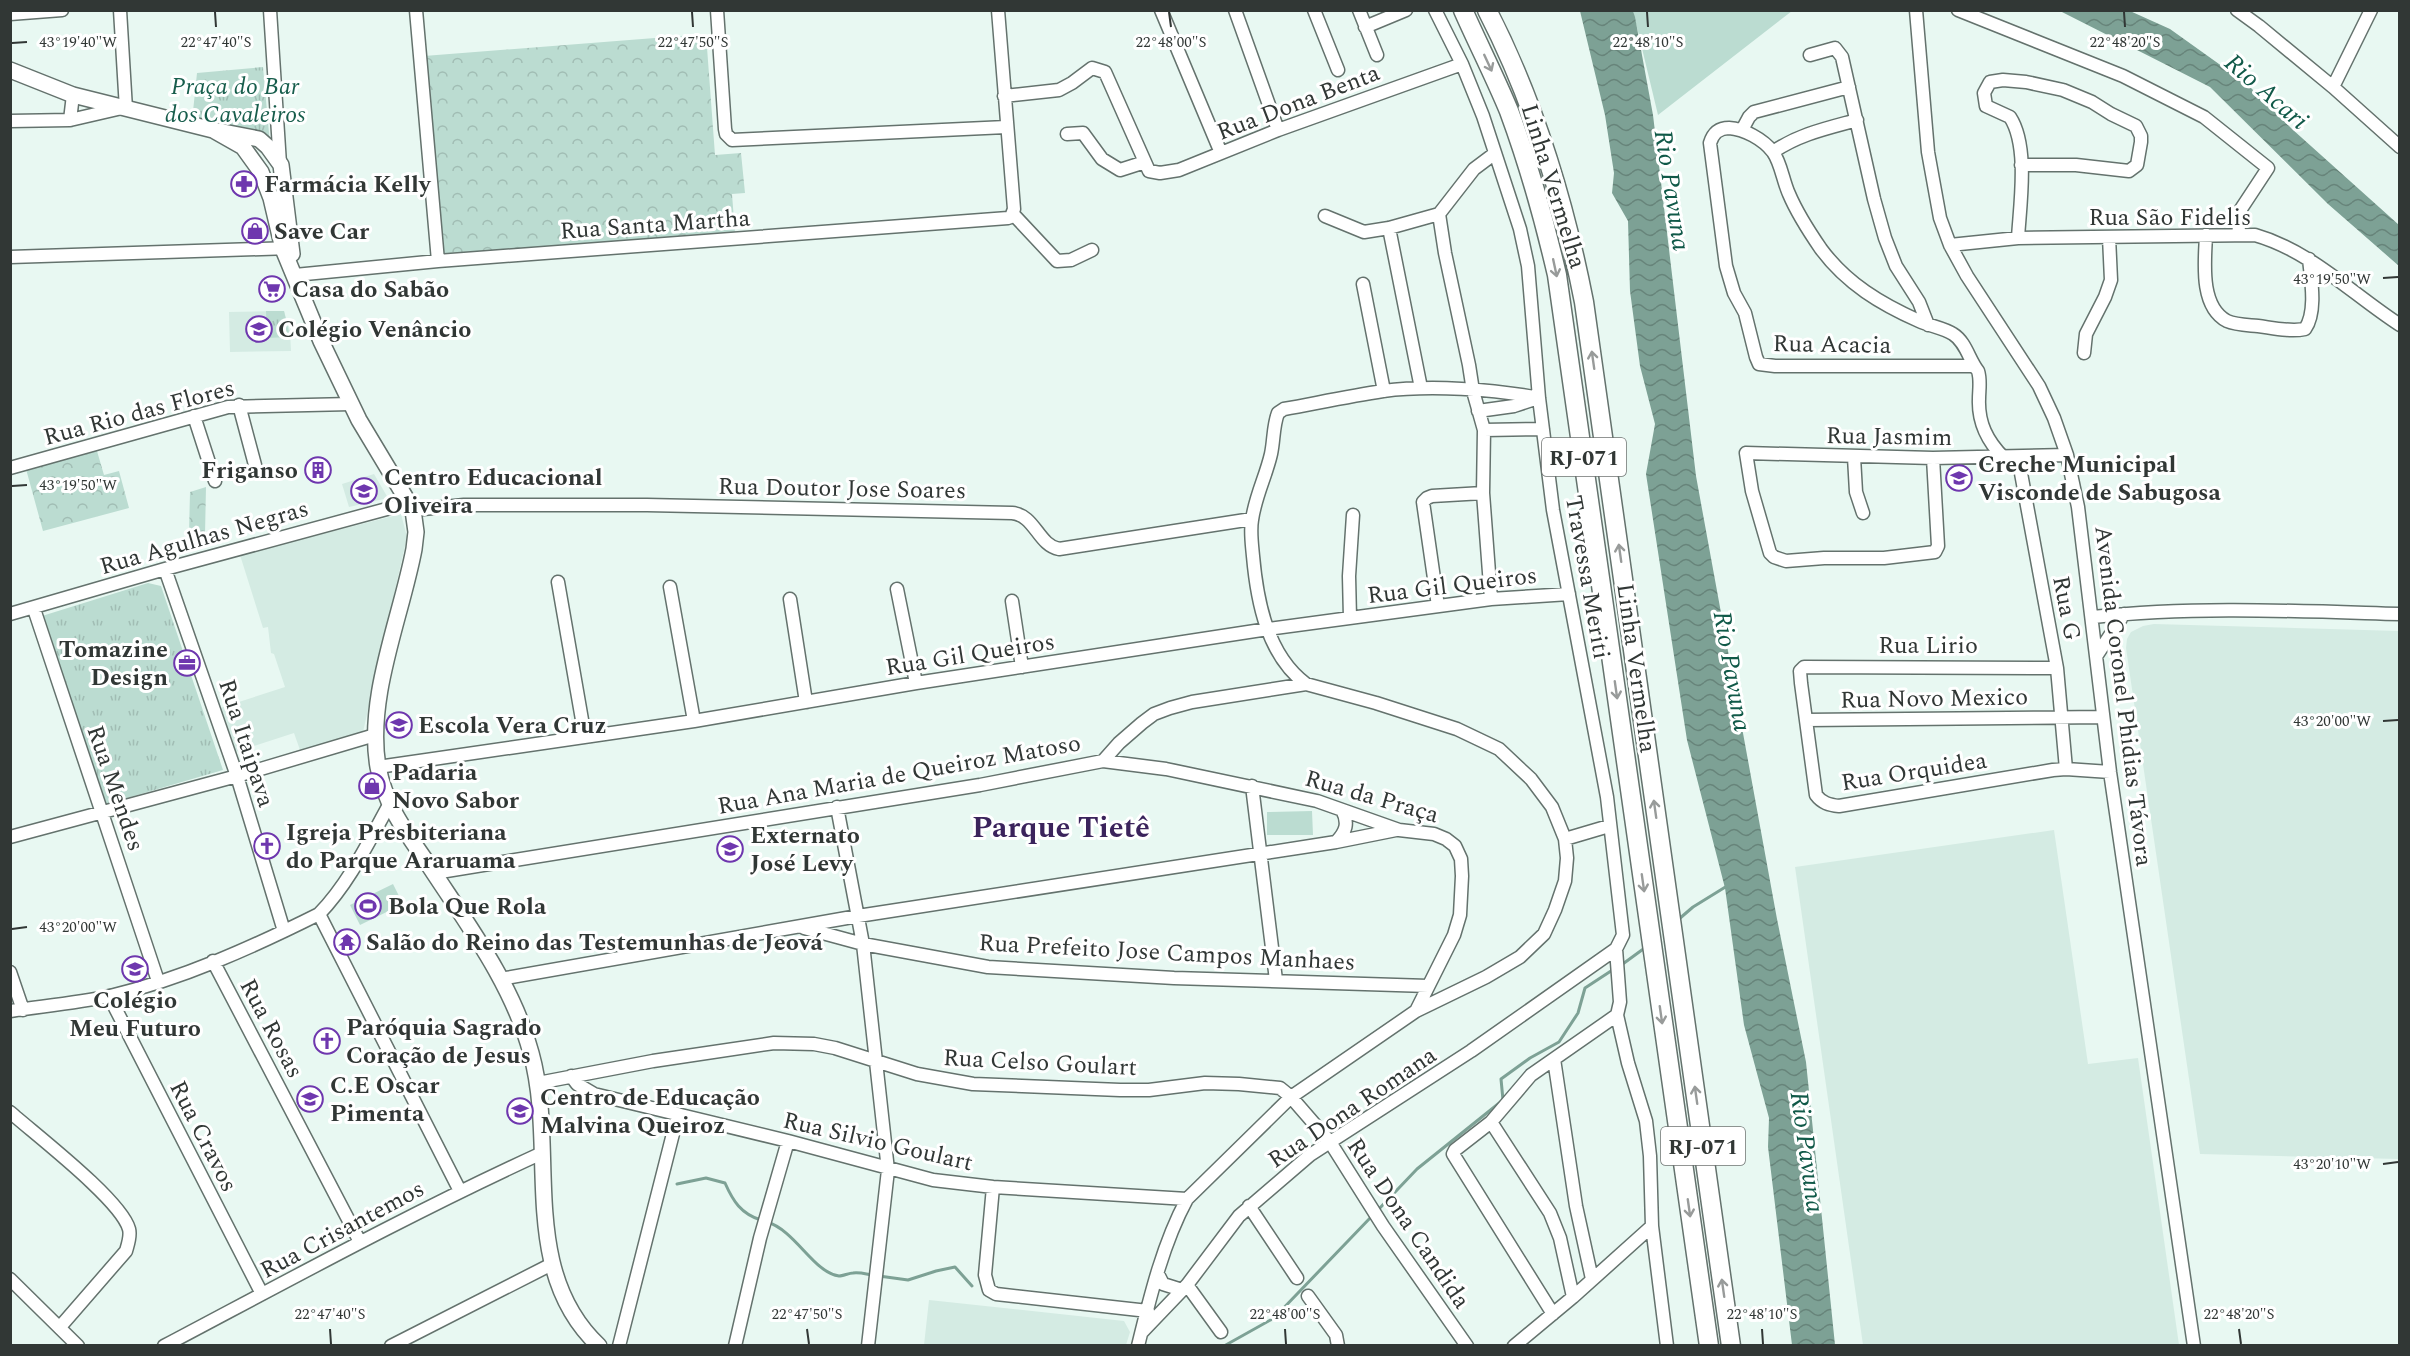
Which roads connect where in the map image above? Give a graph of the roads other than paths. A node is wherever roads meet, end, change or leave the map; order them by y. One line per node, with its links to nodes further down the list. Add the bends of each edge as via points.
1 (62, 10): 19 (street)
2 (120, 10): 31 (street)
3 (270, 10): 44 (street)
4 (416, 10): 61 (street)
5 (717, 10): 35 (street, via 725,129 728,137 737,141)
6 (998, 10): 30 (street)
7 (1161, 10): 42 (street)
8 (1235, 10): 37 (street)
9 (1314, 10): 26 (street)
10 (1359, 10): 21 (street)
11 (1406, 10): 21 (street)
12 (1435, 10): 24 (street, Travessa Meriti)
13 (1463, 10): 197 (highway, Linha Vermelha / RJ-071, one-way to 197, via 1520,142 1557,275)
14 (1486, 10): 198 (highway, Linha Vermelha / RJ-071, one-way to 14, via 1574,250 1536,122)
15 (1928, 10): 20 (street)
16 (1958, 10): 53 (street, via 2123,75 2204,117 2268,168 2241,209)
17 (2237, 10): 28 (street)
18 (2371, 10): 28 (street)
19 (10, 14)
20 (1916, 15): 56 (street, Avenida Coronel Phidias Távora, via 1933,185)
21 (1365, 27): 22 (street)
22 (1377, 55)
23 (1810, 55): 27 (street, via 1830,48 1839,51)
24 (1462, 64): 37 (street, Rua Dona Benta); 43 (street, Travessa Meriti)
25 (10, 70): 29 (main road)
26 (1338, 70)
27 (1849, 87): 33 (street); 38 (street, via 1754,112)
28 (2333, 87): 40 (street)
29 (73, 95): 31 (main road); 32 (street)
30 (1004, 96): 35 (street); 46 (street, via 1049,93 1065,88 1092,68 1101,69)
31 (125, 108): 32 (street); 36 (main road)
32 (70, 120): 34 (street)
33 (1857, 120): 41 (street, via 1789,141); 64 (street, via 1885,238)
34 (10, 121)
35 (1006, 127): 48 (street)
36 (213, 130): 44 (main road, via 259,139); 47 (main road, via 249,152)
37 (1278, 130): 42 (street, Rua Dona Benta)
38 (1742, 130): 41 (street); 67 (street, Rua Acacia, via 1724,128 1715,133 1710,144 1726,266 1759,364)
39 (1067, 134): 46 (street, Rua Dona Benta, via 1083,133 1102,159 1120,170)
40 (2400, 147)
41 (1773, 152): 64 (street, via 1790,195 1839,271 1869,295)
42 (1221, 153): 46 (street, Rua Dona Benta, via 1179,170 1160,173)
43 (1494, 154): 49 (street, via 1474,169); 71 (street, Travessa Meriti, via 1528,266)
44 (281, 165): 47 (main road)
45 (2021, 165): 45 (street, via 2015,124 2010,117 1986,106 1984,93 1990,82 2026,82 2063,90 2136,126 2141,136 2137,165 2129,171 2076,165); 55 (street)
46 (1147, 167)
47 (278, 196): 57 (main road)
48 (1013, 212): 58 (street, via 1057,261 1071,260); 61 (street, Rua Santa Martha, via 1008,218)
49 (1439, 214): 51 (street); 70 (street)
50 (1325, 216): 51 (street, via 1364,232)
51 (1389, 228): 68 (street)
52 (2206, 235): 53 (street, Rua São Fidelis); 54 (street, Rua São Fidelis); 60 (street, via 2205,272 2210,302 2217,314 2228,321 2305,329 2311,304)
53 (2238, 236): 60 (street, Rua São Fidelis, via 2273,240)
54 (2109, 237): 55 (street, Rua São Fidelis); 66 (street, via 2111,280 2086,334)
55 (2018, 238): 56 (street, Rua São Fidelis)
56 (1950, 245): 78 (street, Avenida Coronel Phidias Távora, via 2039,386)
57 (288, 248): 59 (street); 62 (main road)
58 (1092, 250)
59 (10, 257)
60 (2309, 259): 65 (street, Rua São Fidelis)
61 (438, 261): 62 (street, Rua Santa Martha)
62 (294, 272): 72 (main road)
63 (1363, 284): 69 (street)
64 (1928, 325): 67 (street, via 1955,334)
65 (2400, 325)
66 (2084, 353)
67 (1973, 366): 82 (street, via 1980,376 1979,406 1984,431)
68 (1421, 388): 69 (street); 70 (street)
69 (1384, 391): 90 (street, via 1284,409 1277,416 1271,456)
70 (1473, 391): 71 (street); 74 (street)
71 (1539, 398): 74 (street); 76 (street, Travessa Meriti)
72 (351, 404): 73 (street, Rua Rio das Flores); 87 (main road)
73 (239, 405): 75 (street, Rua Rio das Flores); 83 (street)
74 (1478, 411): 77 (street)
75 (194, 416): 84 (street, Rua Rio das Flores); 85 (street)
76 (1543, 429): 77 (street); 95 (street, Travessa Meriti)
77 (1484, 430): 86 (street)
78 (2067, 455): 80 (street, Rua Jasmim); 104 (street, Avenida Coronel Phidias Távora)
79 (1854, 457): 81 (street, Rua Jasmim); 81 (street, Rua Jasmim, via 1746,453 1752,490 1774,557 1786,561 1884,558 1935,552 1938,546); 88 (street, via 1856,492)
80 (2018, 457): 82 (street, Rua Jasmim); 109 (street, Rua G)
81 (1933, 458): 82 (street, Rua Jasmim)
82 (2004, 458)
83 (255, 465)
84 (10, 468)
85 (215, 481)
86 (1483, 493): 97 (street); 99 (street, via 1432,496 1423,502)
87 (411, 506): 90 (street, Rua Doutor Jose Soares, via 635,505 1012,513 1027,518 1049,545 1059,549); 91 (street, Rua Agulhas Negras); 118 (main road, via 416,532 414,549 381,687)
88 (1863, 513)
89 (1353, 515): 105 (street, via 1348,576)
90 (1252, 519): 106 (street, via 1257,593)
91 (165, 569): 100 (street, Rua Agulhas Negras); 124 (street, Rua Itaipava)
92 (558, 582): 119 (street)
93 (670, 587): 117 (street)
94 (897, 589): 111 (street)
95 (1569, 594): 97 (street, Rua Gil Queiros); 130 (street, Travessa Meriti)
96 (790, 599): 113 (street)
97 (1491, 599): 99 (street, Rua Gil Queiros)
98 (1012, 601): 108 (street)
99 (1438, 606): 105 (street, Rua Gil Queiros)
100 (34, 609): 101 (street, Rua Agulhas Negras); 129 (street, Rua Mendes)
101 (10, 614)
102 (2124, 614): 103 (street, via 2162,610); 104 (street); 107 (street)
103 (2400, 614)
104 (2093, 617): 107 (street, Avenida Coronel Phidias Távora)
105 (1350, 618): 106 (street, Rua Gil Queiros)
106 (1268, 629): 108 (street, Rua Gil Queiros); 112 (street, via 1282,659)
107 (2097, 655): 114 (street, Avenida Coronel Phidias Távora)
108 (1022, 667): 111 (street, Rua Gil Queiros)
109 (2057, 668): 110 (street, Rua Lirio, via 1824,666 1804,667); 115 (street, Rua G)
110 (1800, 671): 116 (street, Rua Orquidea)
111 (916, 683): 113 (street, Rua Gil Queiros)
112 (1305, 684): 120 (street, Rua Ana Maria de Queiroz Matoso, via 1192,702 1154,714); 133 (street, Rua Ana Maria de Queiroz Matoso, via 1437,723 1499,749 1531,778 1552,807)
113 (806, 702): 117 (street, Rua Gil Queiros)
114 (2103, 717): 115 (street); 123 (street, Avenida Coronel Phidias Távora)
115 (2062, 718): 116 (street, Rua Novo Mexico); 122 (street, Rua G)
116 (1806, 720): 122 (street, Rua Orquidea, via 1816,795 1829,805)
117 (693, 721): 119 (street, Rua Gil Queiros)
118 (375, 735): 121 (main road); 124 (street)
119 (585, 737): 121 (street, Rua Gil Queiros)
120 (1103, 761): 125 (street, Rua da Praça); 127 (street, Rua Ana Maria de Queiroz Matoso)
121 (378, 766): 126 (main road)
122 (2066, 769): 123 (street, Rua Orquidea)
123 (2110, 772): 199 (street, Avenida Coronel Phidias Távora)
124 (237, 776): 129 (street); 140 (street, Rua Itaipava)
125 (1252, 786): 128 (street, Rua da Praça); 135 (street)
126 (389, 806): 136 (main road); 137 (street, via 352,871)
127 (837, 807): 136 (street, Rua Ana Maria de Queiroz Matoso); 138 (street)
128 (1342, 810): 131 (street, Rua da Praça); 134 (street, via 1346,830)
129 (102, 812): 132 (street); 147 (street, Rua Mendes)
130 (1609, 826): 133 (street); 142 (street, Travessa Meriti, via 1623,925)
131 (1399, 830): 134 (street); 148 (street, Rua da Praça, via 1446,839 1461,859 1460,915)
132 (10, 837)
133 (1564, 840): 151 (street, Rua Ana Maria de Queiroz Matoso, via 1565,881 1544,934 1520,957)
134 (1336, 842): 135 (street)
135 (1260, 853): 138 (street); 146 (street)
136 (434, 873): 145 (main road)
137 (319, 914): 140 (street); 166 (street)
138 (858, 916): 139 (street); 141 (street)
139 (800, 927): 141 (street, Rua Prefeito Jose Campos Manhaes); 145 (street)
140 (284, 931): 143 (street)
141 (863, 944): 146 (street, Rua Prefeito Jose Campos Manhaes, via 948,962 1010,969); 154 (street)
142 (1617, 954): 152 (street, Travessa Meriti); 162 (street, Rua Dona Romana)
143 (213, 961): 147 (street); 170 (street, Rua Rosas)
144 (10, 972): 150 (street)
145 (500, 979): 156 (main road, via 522,1023)
146 (1276, 980): 148 (street, Rua Prefeito Jose Campos Manhaes)
147 (158, 981): 149 (street)
148 (1428, 986): 151 (street, Rua da Praça)
149 (109, 996): 150 (street); 177 (street, Rua Cravos)
150 (17, 1010)
151 (1416, 1011): 157 (street, Rua Ana Maria de Queiroz Matoso)
152 (1617, 1016): 153 (street); 169 (street, Travessa Meriti, via 1646,1121)
153 (1554, 1059): 160 (street, via 1531,1075); 175 (street, via 1576,1206)
154 (878, 1061): 155 (street, Rua Celso Goulart, via 814,1044 774,1043); 157 (street, Rua Celso Goulart, via 916,1074 973,1084 1139,1090 1205,1083 1239,1084 1280,1088); 164 (street)
155 (571, 1076): 156 (street, Rua Celso Goulart); 159 (street, Rua Silvio Goulart, via 594,1094)
156 (538, 1083): 163 (main road)
157 (1291, 1097): 162 (street, Rua Dona Candida); 167 (street, Rua Ana Maria de Queiroz Matoso)
158 (10, 1112): 182 (street, via 114,1204 129,1230 126,1251)
159 (678, 1114): 161 (street, Rua Silvio Goulart); 189 (street)
160 (1491, 1122): 179 (street, via 1550,1212); 181 (street, via 1453,1154)
161 (788, 1142): 164 (street, Rua Silvio Goulart); 190 (street, via 766,1214)
162 (1330, 1142): 168 (street, Rua Dona Romana); 194 (street, Rua Dona Candida, via 1368,1204)
163 (542, 1153): 166 (street, Rua Crisantemos); 171 (main road)
164 (888, 1170): 165 (street, Rua Silvio Goulart, via 952,1184); 191 (street)
165 (993, 1187): 167 (street, Rua Silvio Goulart); 180 (street, via 986,1284 989,1290 996,1294)
166 (460, 1191): 170 (street, Rua Crisantemos)
167 (1187, 1199): 172 (street, Rua Ana Maria de Queiroz Matoso)
168 (1249, 1206): 173 (street); 176 (street, Rua Dona Romana)
169 (1652, 1226): 175 (street); 196 (street, Travessa Meriti)
170 (360, 1242): 177 (street, Rua Crisantemos)
171 (552, 1264): 187 (street); 188 (main road, via 571,1312)
172 (1158, 1274): 176 (street, via 1163,1284); 180 (street, Rua Ana Maria de Queiroz Matoso)
173 (1297, 1278)
174 (10, 1279): 182 (street)
175 (1592, 1279): 179 (street)
176 (1184, 1287): 183 (street, Rua Dona Romana); 184 (street)
177 (262, 1294): 186 (street, Rua Crisantemos)
178 (1308, 1296): 193 (street, via 1336,1335)
179 (1573, 1297): 181 (street)
180 (1148, 1311): 183 (street, Rua Ana Maria de Queiroz Matoso)
181 (1553, 1314): 195 (street)
182 (60, 1327): 185 (street)
183 (1142, 1332): 192 (street, Rua Ana Maria de Queiroz Matoso)
184 (1221, 1332)
185 (78, 1346)
186 (164, 1346)
187 (391, 1346)
188 (599, 1346)
189 (619, 1346)
190 (735, 1346)
191 (867, 1346)
192 (1138, 1346)
193 (1338, 1346)
194 (1467, 1346)
195 (1514, 1346)
196 (1667, 1346)
197 (1709, 1346)
198 (1731, 1346)
199 (2194, 1346)

